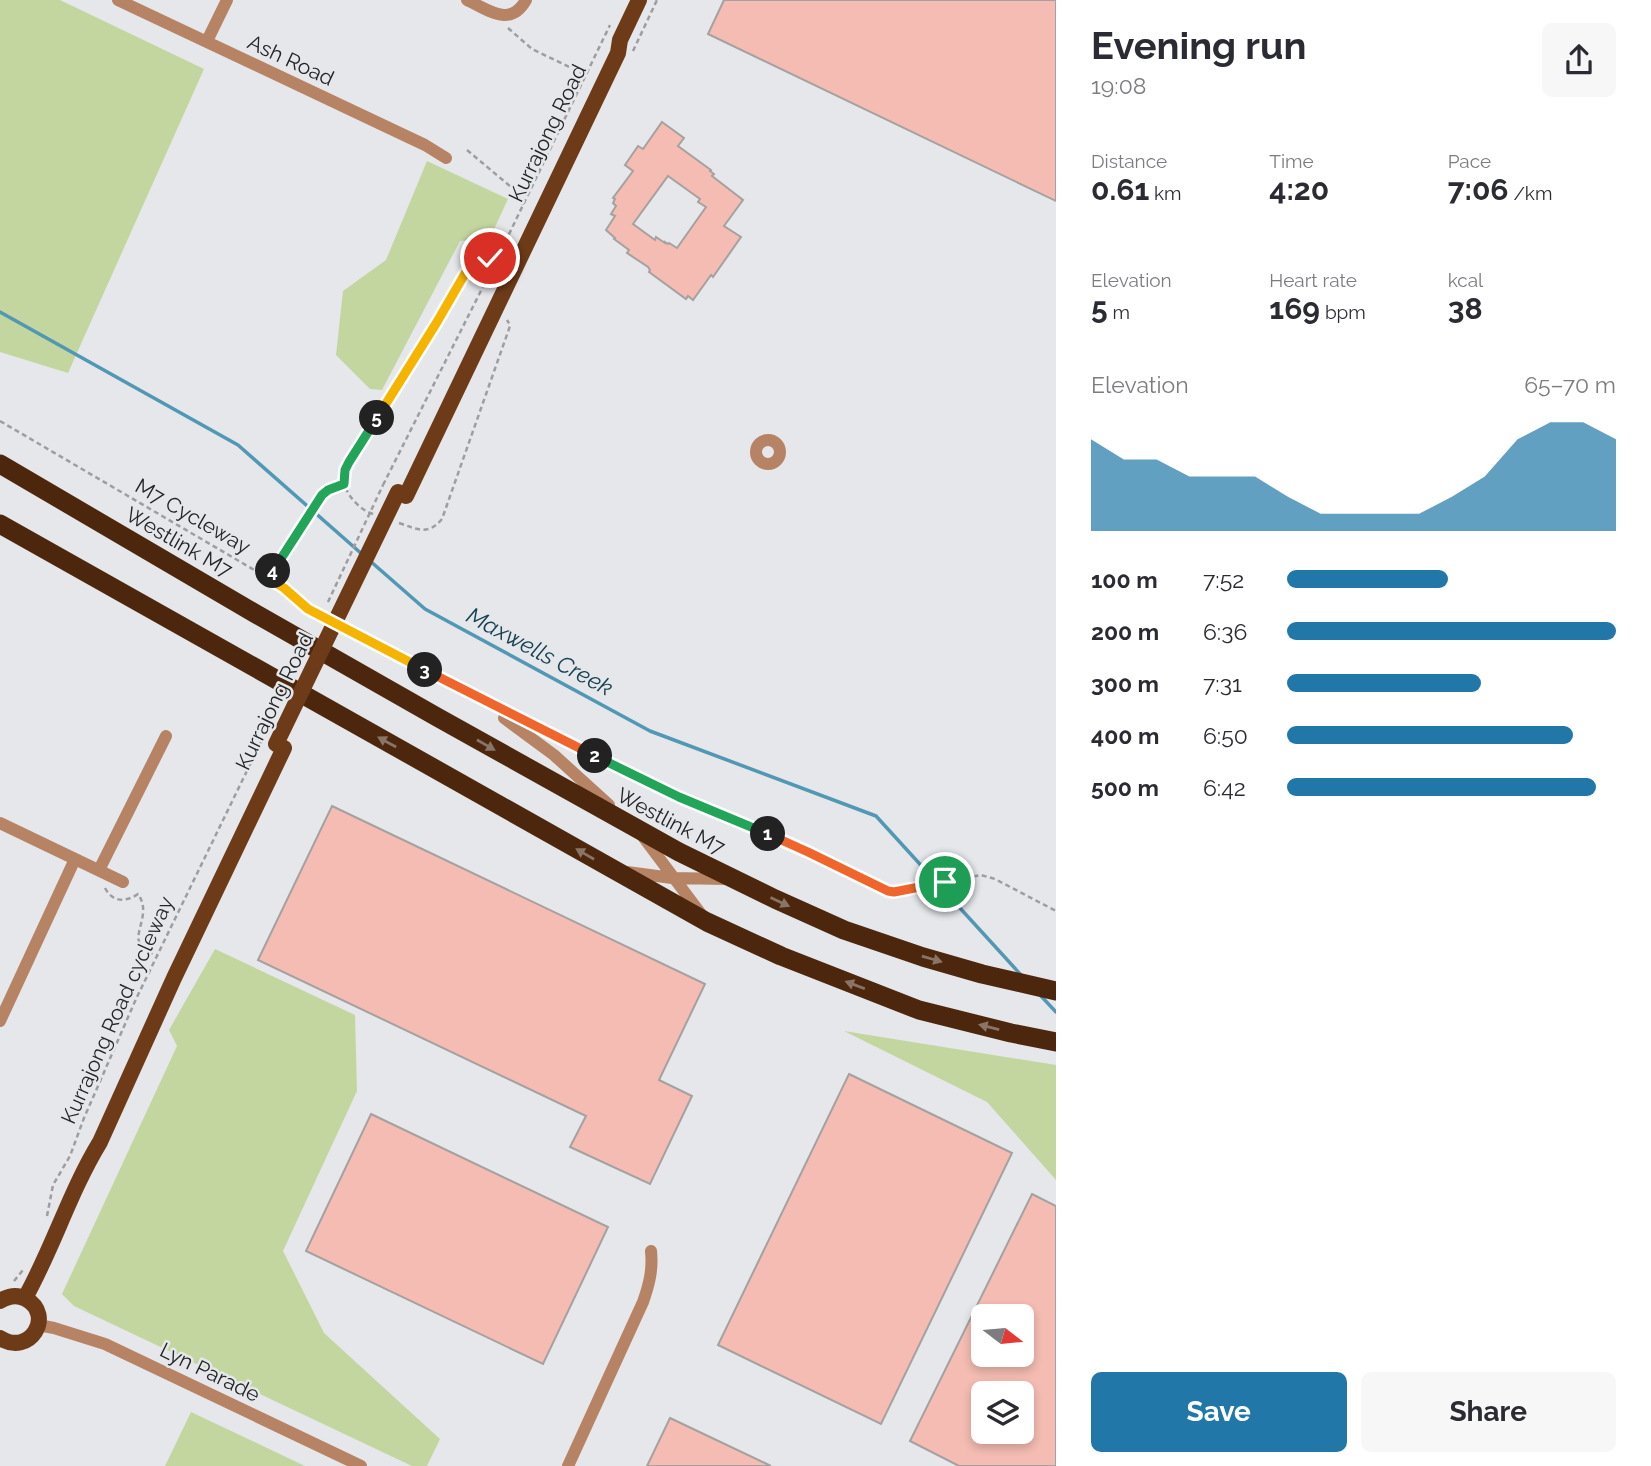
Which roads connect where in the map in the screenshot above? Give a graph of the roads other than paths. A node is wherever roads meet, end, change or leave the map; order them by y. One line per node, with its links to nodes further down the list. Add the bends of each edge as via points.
1 (118, 0): 6 (street, Ash Road)
2 (227, 0): 6 (street)
3 (467, 0): 4 (street, via 507,16)
4 (526, 0)
5 (639, 0): 29 (main road, Kurrajong Road, via 618,53 396,491 275,743 174,978)
6 (207, 41): 7 (street, Ash Road)
7 (446, 158)
8 (0, 464): 12 (highway, Westlink M7)
9 (0, 476): 12 (highway)
10 (0, 524): 13 (highway)
11 (0, 533): 13 (highway, via 185,635)
12 (256, 614): 17 (highway, Westlink M7, one-way to 17)
13 (270, 676): 20 (highway, one-way to 13)
14 (502, 713): 17 (street)
15 (166, 736): 19 (street)
16 (0, 823): 18 (street)
17 (635, 829): 21 (street); 22 (highway, Westlink M7)
18 (75, 859): 19 (street); 26 (street)
19 (99, 870): 23 (street)
20 (615, 871): 21 (street); 24 (highway)
21 (672, 878): 22 (street); 24 (street)
22 (734, 880): 25 (highway, Westlink M7, one-way to 25, via 844,930 982,974)
23 (123, 882)
24 (707, 922): 27 (highway, one-way to 24, via 919,1010)
25 (1056, 991)
26 (0, 1021)
27 (1056, 1042)
28 (651, 1251): 34 (street, via 650,1284)
29 (25, 1298): 30 (main road, via 11,1296); 31 (main road, via 36,1307)
30 (0, 1301)
31 (38, 1325): 32 (main road, via 26,1341); 33 (street, Lyn Parade, via 105,1344)
32 (2, 1346)
33 (361, 1466)
34 (568, 1466)

